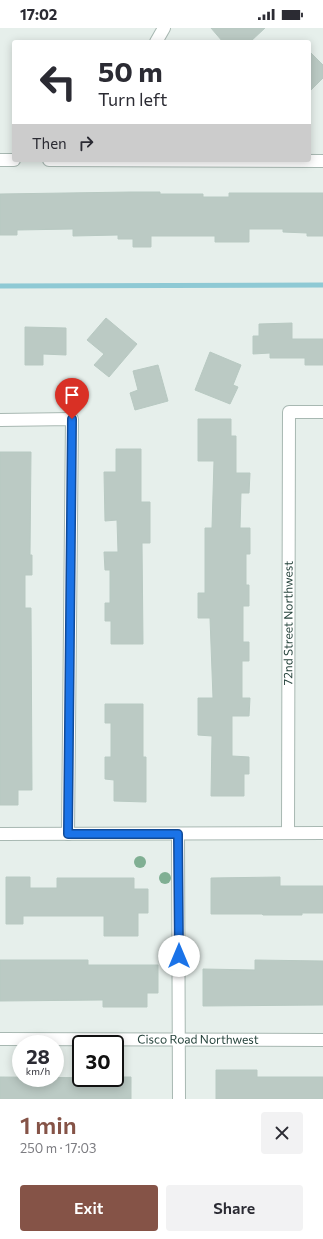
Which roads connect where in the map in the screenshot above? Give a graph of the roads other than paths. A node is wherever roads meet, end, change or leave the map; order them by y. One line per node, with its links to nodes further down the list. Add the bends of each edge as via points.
1 (164, 28): 2 (street)
2 (157, 40)
3 (0, 160): 4 (street)
4 (12, 160)
5 (311, 161): 6 (street)
6 (323, 161)
7 (323, 412): 9 (street, 72nd Street Northwest, via 289,412)
8 (0, 420): 12 (street, via 72,419)
9 (288, 833): 10 (street); 13 (street)
10 (323, 833)
11 (0, 834): 12 (street)
12 (68, 834): 13 (street)
13 (178, 834): 15 (street)
14 (0, 1039): 15 (street, Cisco Road Northwest)
15 (179, 1040): 16 (street, Cisco Road Northwest); 17 (street)
16 (323, 1040)
17 (179, 1099)

